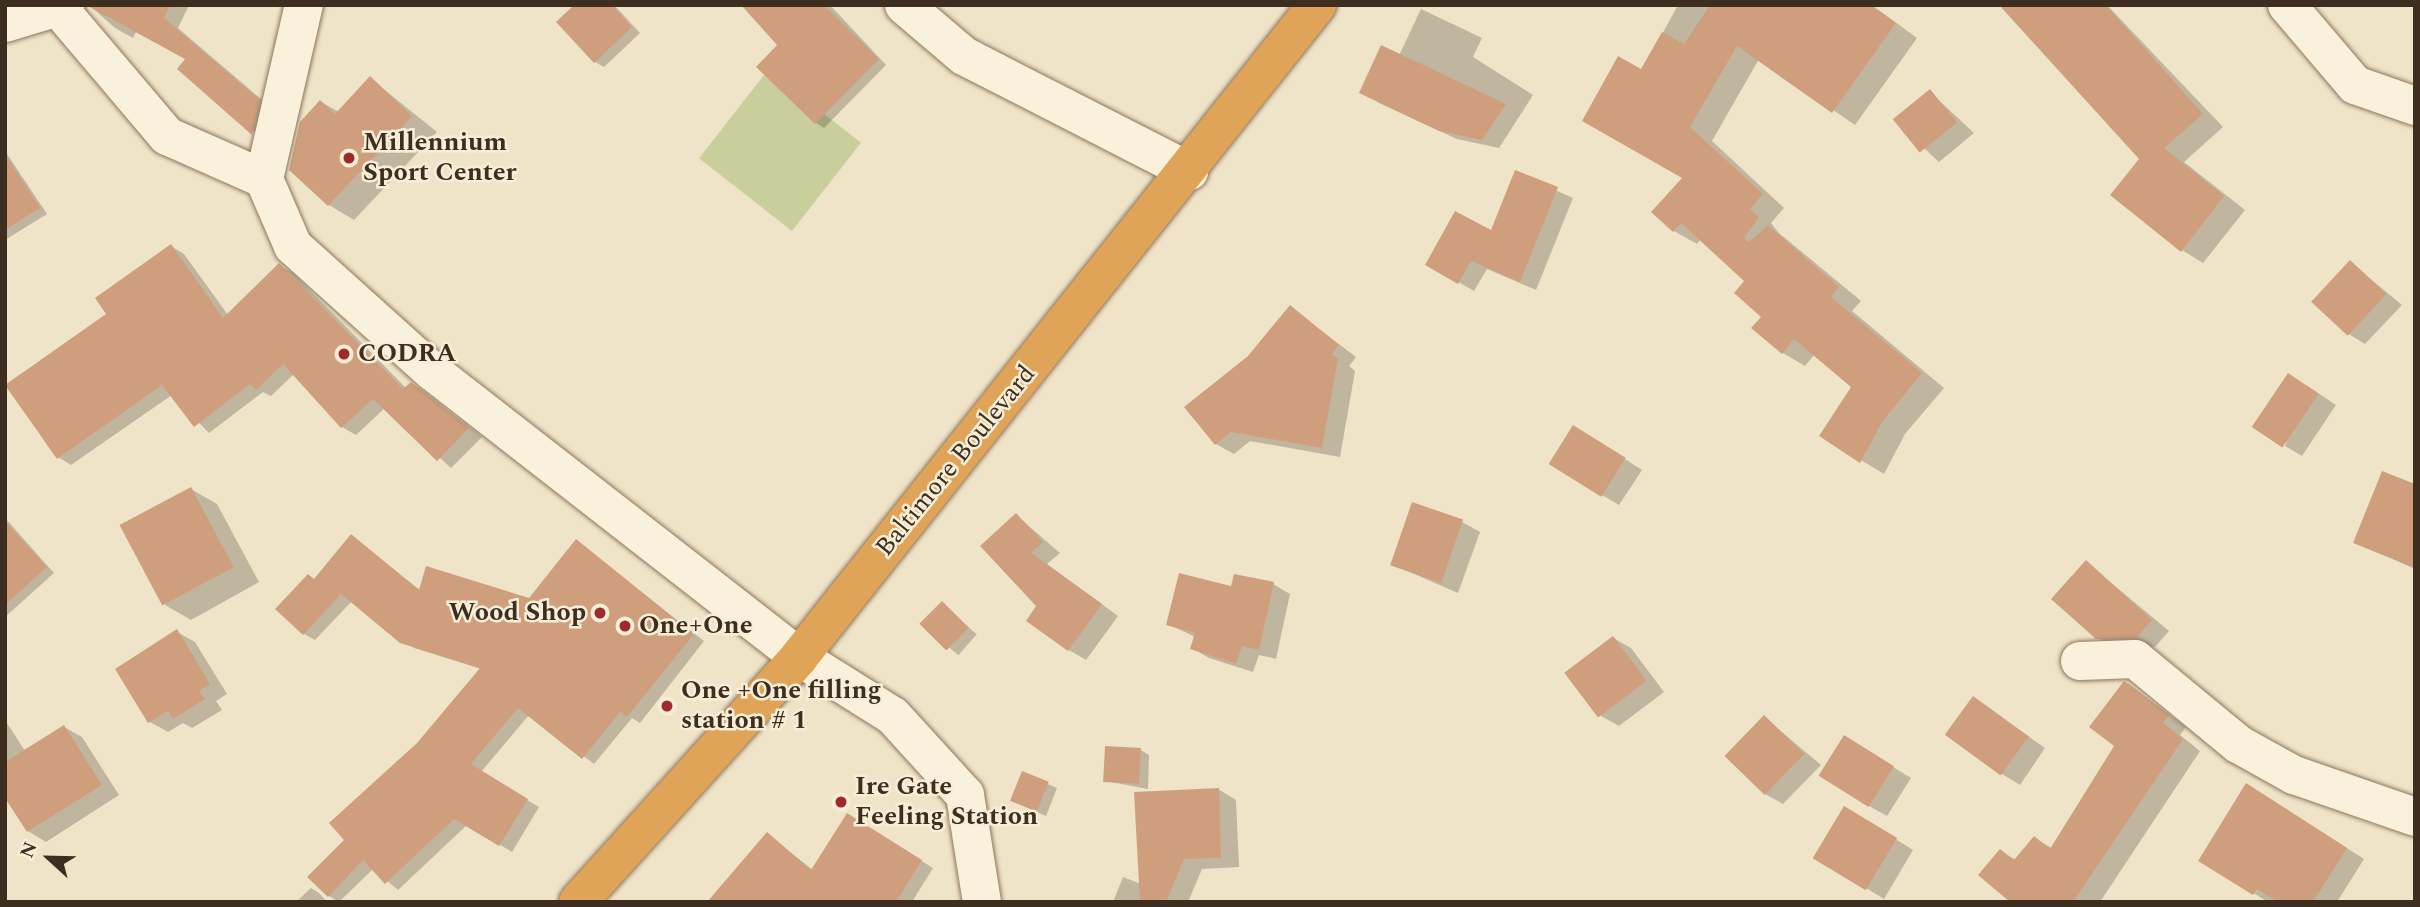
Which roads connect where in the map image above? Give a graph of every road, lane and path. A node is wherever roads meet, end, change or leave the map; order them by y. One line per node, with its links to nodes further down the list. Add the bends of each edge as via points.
1 (304, 5): 9 (street)
2 (904, 5): 8 (street, via 964,56)
3 (1317, 5): 8 (highway, Baltimore Boulevard)
4 (2287, 5): 7 (street, via 2355,85)
5 (62, 6): 6 (street); 9 (street, via 167,136)
6 (5, 23)
7 (2415, 106)
8 (1189, 171): 10 (highway, Baltimore Boulevard)
9 (264, 179): 10 (street, via 293,246 433,372)
10 (799, 657): 13 (highway, Baltimore Boulevard); 14 (street, via 893,716 965,795)
11 (2080, 661): 12 (street, via 2135,659 2238,744 2294,775)
12 (2415, 817)
13 (578, 902)
14 (982, 902)

